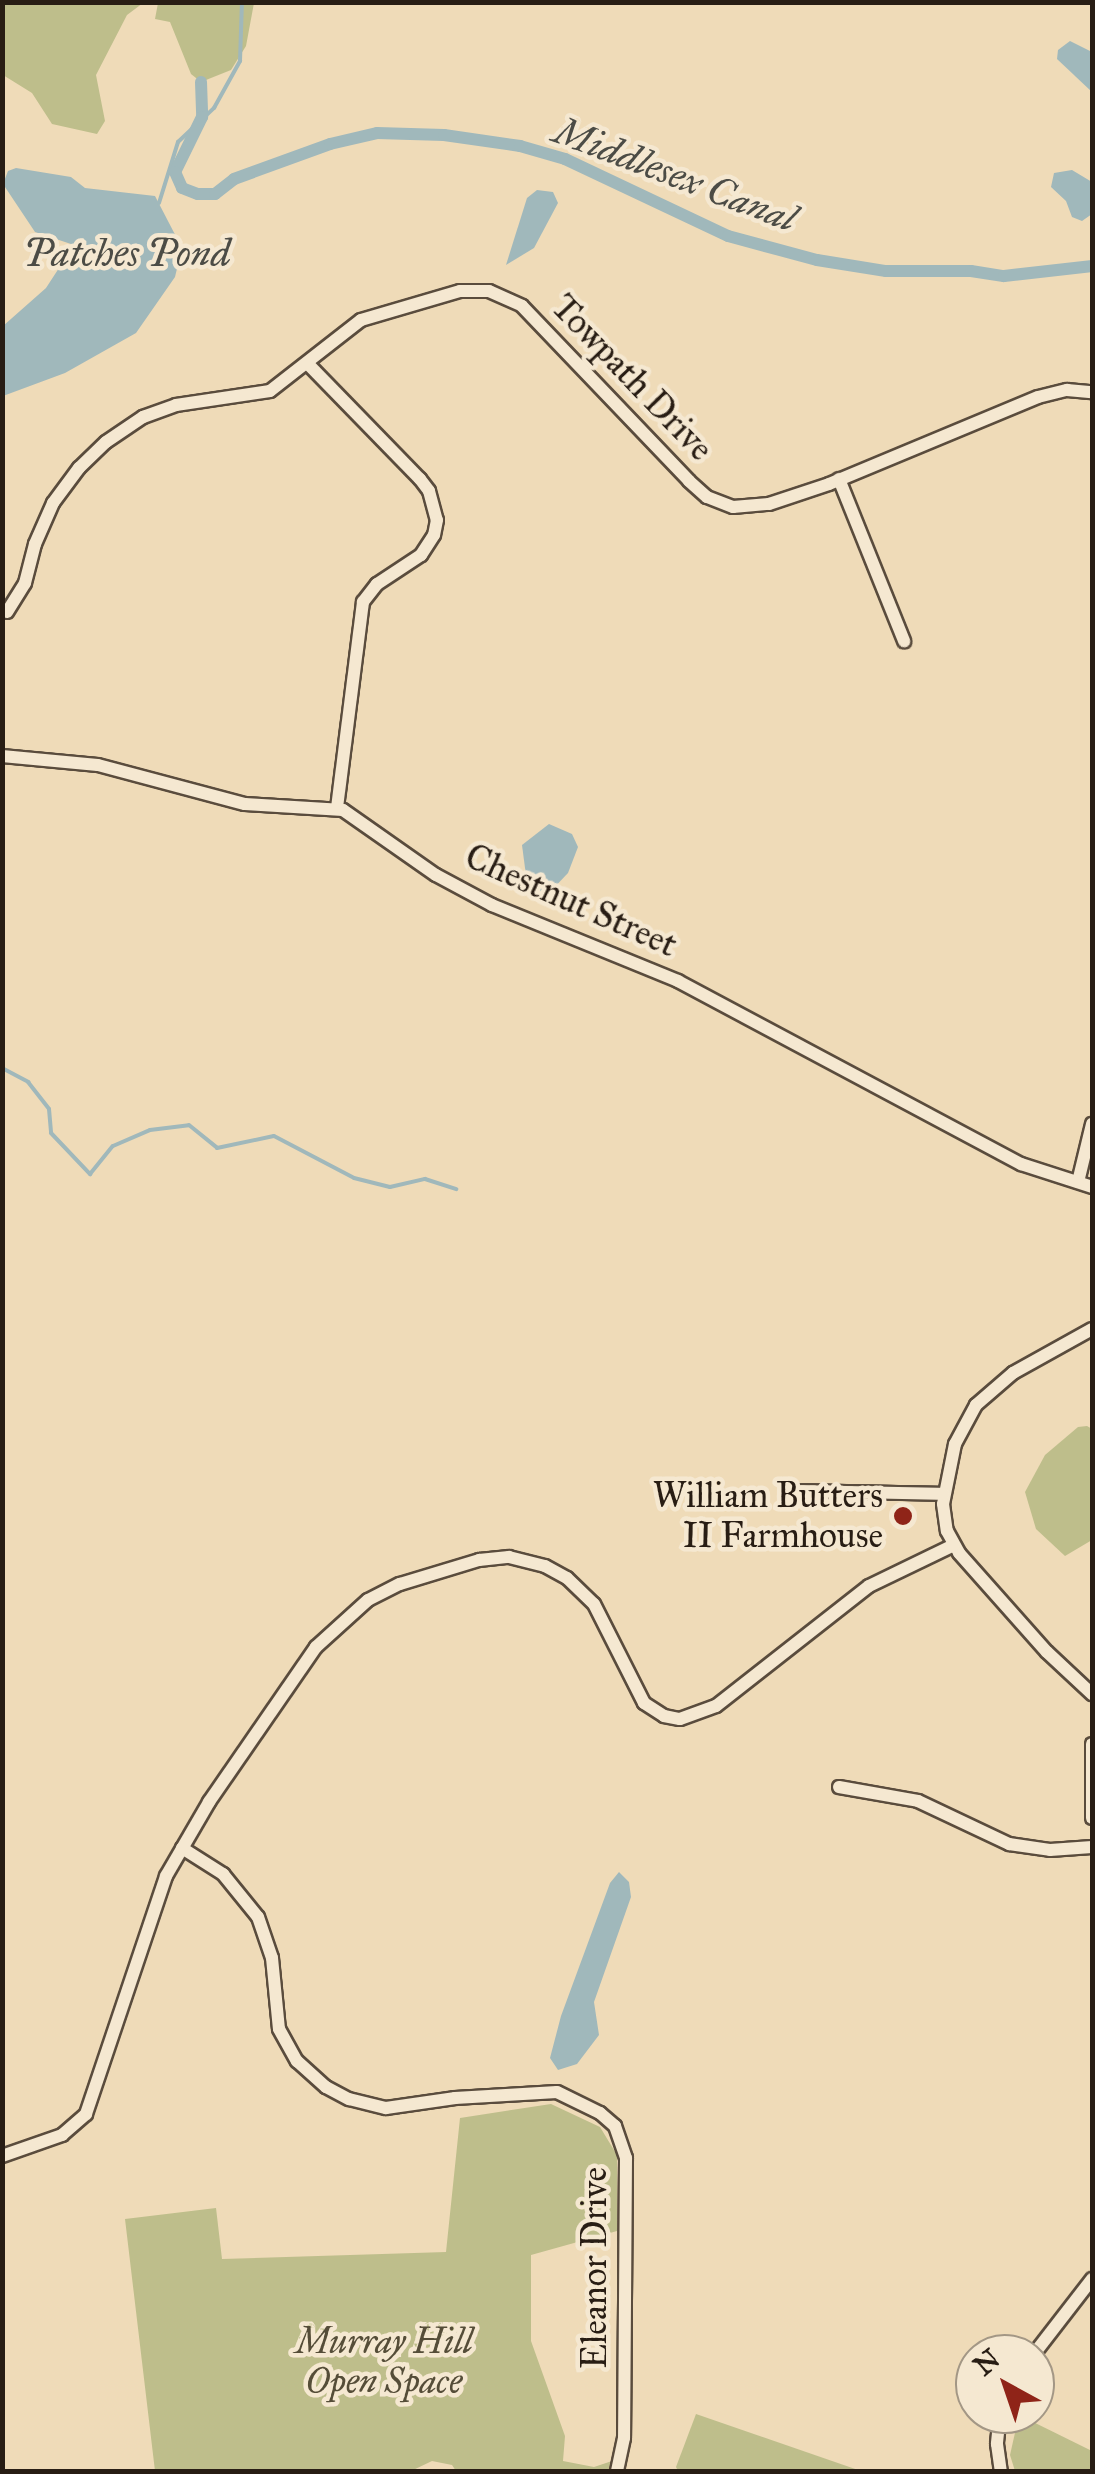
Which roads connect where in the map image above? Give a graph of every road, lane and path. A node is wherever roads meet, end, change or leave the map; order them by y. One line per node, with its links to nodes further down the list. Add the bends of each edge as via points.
1 (308, 364): 3 (street, Towpath Drive, via 370,316 460,291 489,292 528,311 689,482 716,502 756,508); 4 (street, Towpath Drive, via 270,391 176,405 106,442 54,502 26,581); 7 (street, via 424,485 436,520 420,555 363,602)
2 (1092, 392): 3 (street, Towpath Drive, via 1038,396)
3 (839, 479): 5 (street)
4 (7, 612)
5 (904, 641)
6 (2, 756): 7 (street, via 88,763 245,804)
7 (338, 808): 9 (street, Chestnut Street, via 492,905 691,987 1021,1164)
8 (1092, 1124): 9 (street)
9 (1078, 1182): 10 (street, Chestnut Street)
10 (1092, 1187)
11 (1092, 1329): 13 (street, via 1013,1373 976,1405 955,1444)
12 (800, 1491): 13 (street)
13 (944, 1494): 14 (street)
14 (954, 1545): 15 (street, via 1046,1652); 20 (street, via 869,1586 716,1706 680,1719 644,1703 602,1614 556,1571 522,1558 494,1557 400,1584 354,1610 316,1647)
15 (1092, 1694)
16 (1092, 1744): 18 (street)
17 (839, 1787): 19 (street, via 905,1796 1020,1846)
18 (1092, 1818)
19 (1092, 1847)
20 (182, 1848): 21 (street, via 157,1896 100,2082 81,2121 62,2135); 25 (street, Eleanor Drive, via 223,1874 258,1917 272,1958 278,2028 297,2061 326,2087 386,2108 556,2092 615,2126 626,2158 624,2438)
21 (2, 2156)
22 (1092, 2278): 23 (street)
23 (1049, 2334)
24 (998, 2434): 26 (street)
25 (616, 2472)
26 (1001, 2472)

